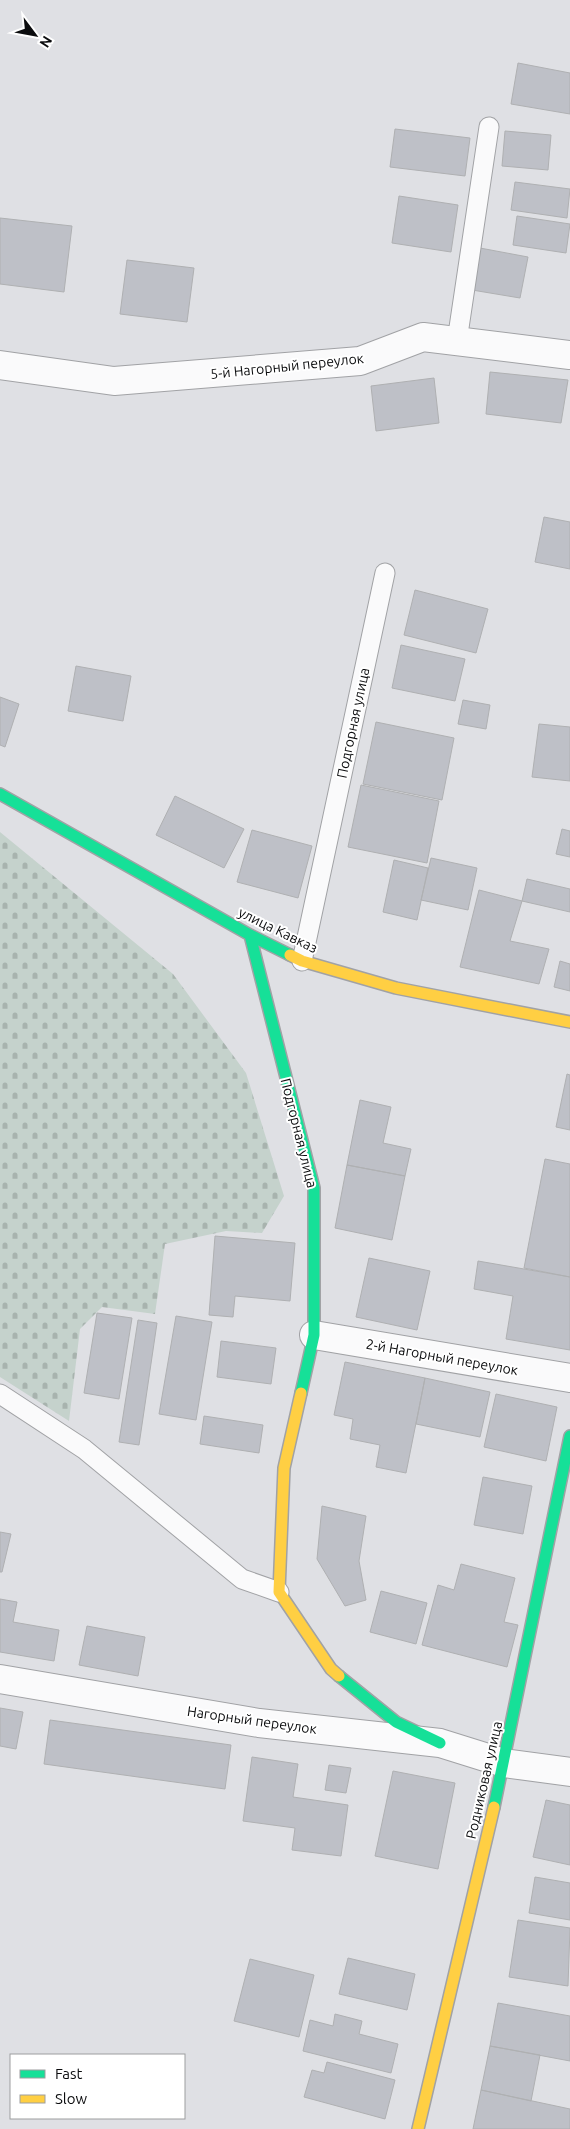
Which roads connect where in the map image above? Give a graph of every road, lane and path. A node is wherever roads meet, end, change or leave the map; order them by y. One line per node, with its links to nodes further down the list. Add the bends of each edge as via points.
1 (489, 127): 2 (lane)
2 (457, 341): 3 (street, 5-й Нагорный переулок); 4 (street, 5-й Нагорный переулок, via 423,337 360,361 114,382)
3 (570, 355)
4 (0, 365)
5 (385, 573): 8 (lane, Подгорная улица)
6 (0, 794): 7 (main road, улица Кавказ)
7 (250, 935): 8 (main road, улица Кавказ); 10 (main road, Подгорная улица, via 314,1188)
8 (302, 961): 9 (main road, улица Кавказ, via 396,988)
9 (570, 1022)
10 (314, 1335): 11 (street, 2-й Нагорный переулок); 14 (main road, Подгорная улица, via 284,1468)
11 (570, 1378)
12 (0, 1394): 14 (lane, via 84,1449 242,1579)
13 (570, 1436): 17 (main road, Родниковая улица)
14 (279, 1592): 16 (main road, via 331,1669 396,1722)
15 (0, 1679): 16 (street, Нагорный переулок, via 259,1723)
16 (440, 1743): 17 (street, Нагорный переулок)
17 (504, 1763): 18 (street, Нагорный переулок); 19 (main road, Родниковая улица)
18 (570, 1772)
19 (418, 2129)

